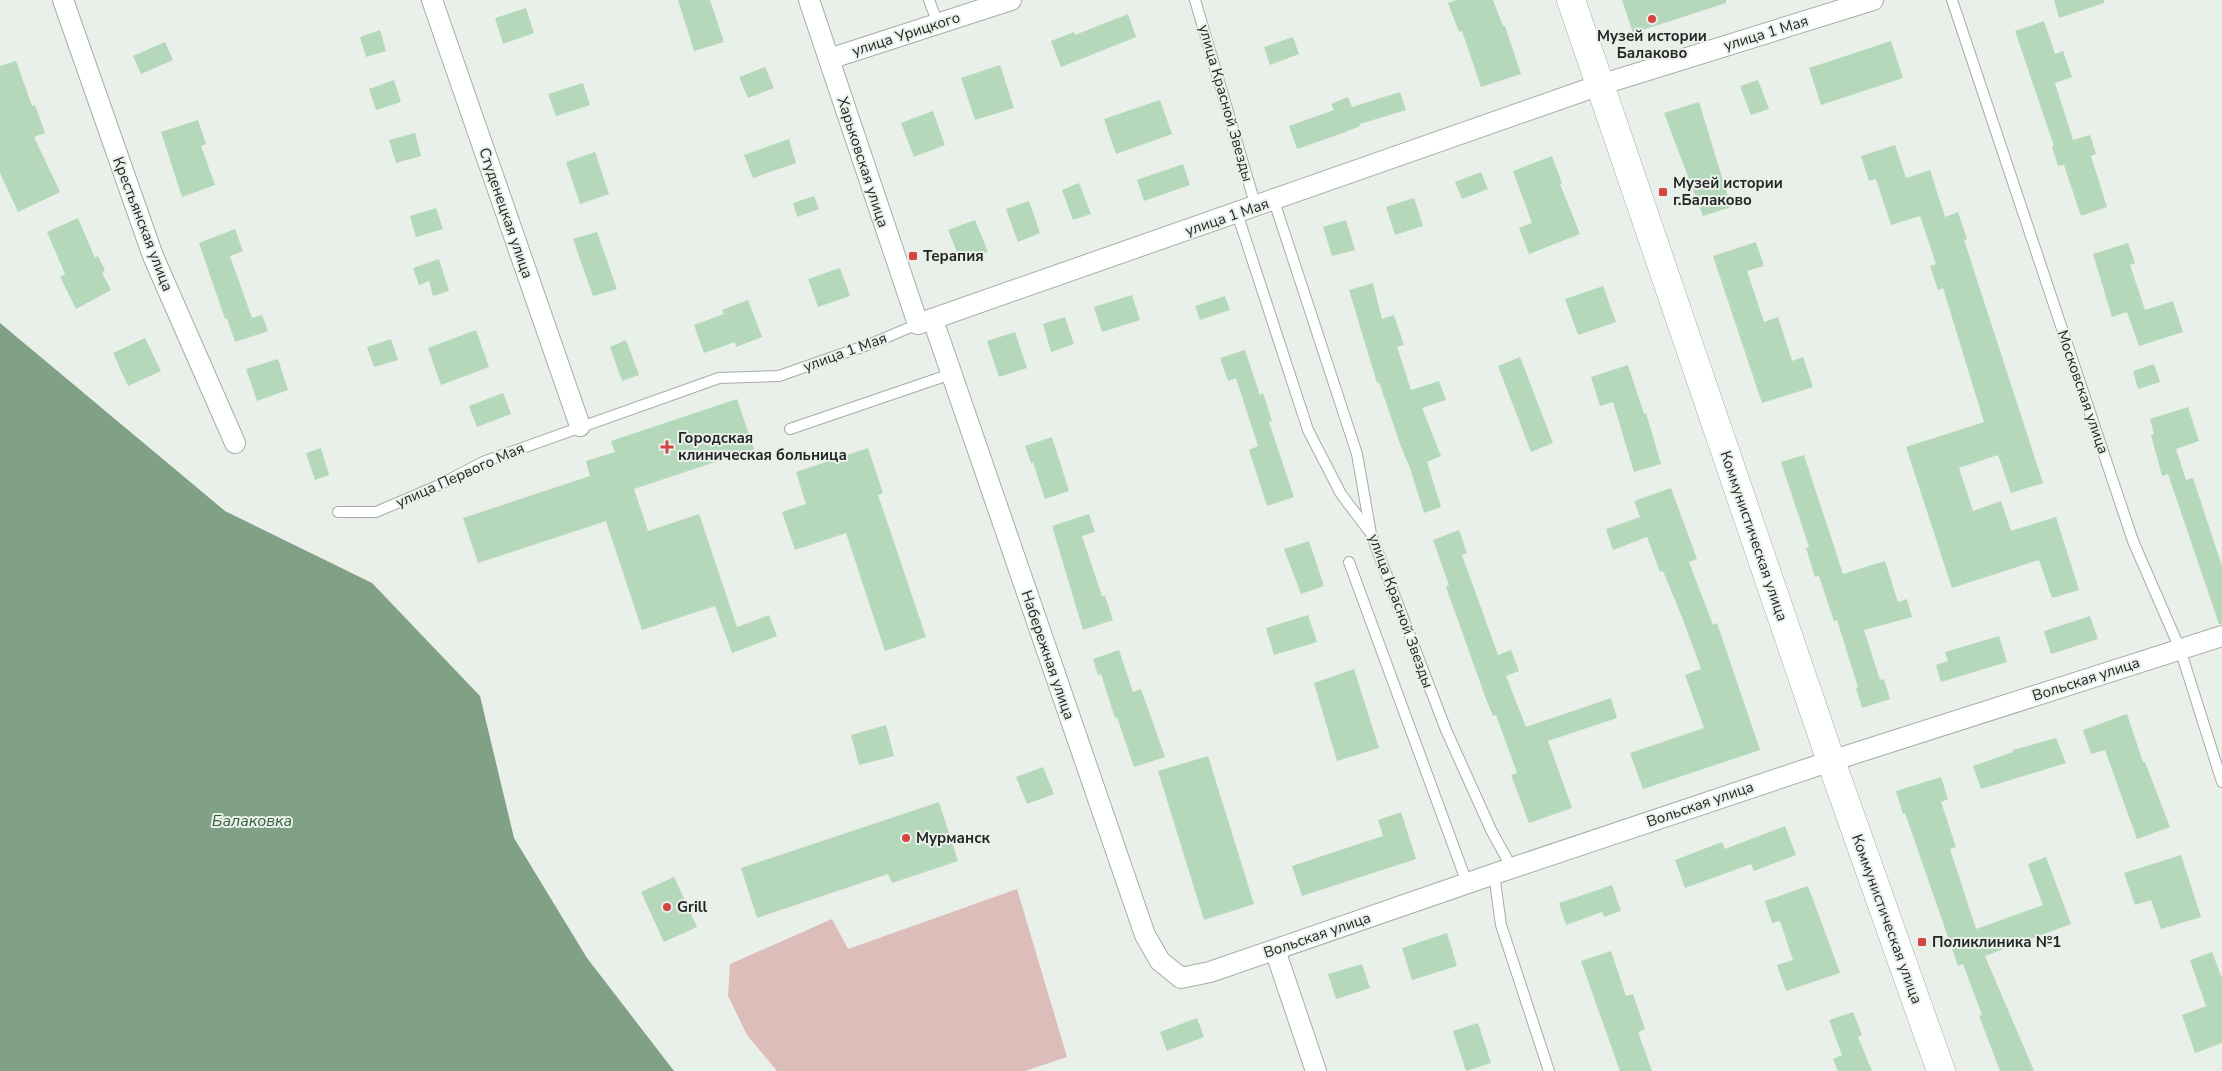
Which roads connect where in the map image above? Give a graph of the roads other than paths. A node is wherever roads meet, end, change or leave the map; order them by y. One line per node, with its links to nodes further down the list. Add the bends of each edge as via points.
1 (63, 0): 19 (street, Крестьянская улица, via 153,256)
2 (432, 0): 17 (street, Студенецкая улица)
3 (809, 0): 11 (street, Харьковская улица)
4 (929, 0): 10 (lane)
5 (1011, 0): 10 (street, улица Урицкого)
6 (1195, 0): 13 (lane, улица Красной Звезды)
7 (1571, 0): 12 (main road, Коммунистическая улица)
8 (1873, 0): 12 (street, улица 1 Мая)
9 (1952, 0): 24 (lane, Московская улица, via 2133,541)
10 (938, 24): 11 (street, улица Урицкого)
11 (829, 59): 15 (street, Харьковская улица)
12 (1600, 85): 13 (street, улица 1 Мая); 25 (main road, Коммунистическая улица)
13 (1265, 204): 14 (street, улица 1 Мая); 21 (lane, улица Красной Звезды, via 1357,454)
14 (1237, 213): 15 (street, улица 1 Мая); 21 (lane, via 1308,430 1341,494)
15 (926, 322): 16 (street, Набережная улица); 17 (lane, улица 1 Мая, via 779,376 719,378)
16 (951, 374): 18 (lane); 30 (street, Набережная улица, via 1144,935 1160,961)
17 (580, 426): 20 (lane, улица Первого Мая, via 483,462 376,512)
18 (790, 429)
19 (235, 443)
20 (338, 512)
21 (1371, 534): 27 (lane, улица Красной Звезды, via 1446,730 1492,832)
22 (1349, 562): 28 (lane)
23 (2222, 636): 24 (street, Вольская улица)
24 (2180, 650): 25 (street, Вольская улица); 26 (lane, Московская улица)
25 (1831, 760): 27 (street, Вольская улица); 33 (main road, Коммунистическая улица)
26 (2222, 782)
27 (1503, 871): 28 (street, Вольская улица); 32 (lane, улица Красной Звезды, via 1501,925)
28 (1467, 883): 29 (street, Вольская улица)
29 (1275, 950): 30 (street, Вольская улица, via 1210,972); 31 (street)
30 (1181, 978)
31 (1316, 1071)
32 (1550, 1071)
33 (1941, 1071)

